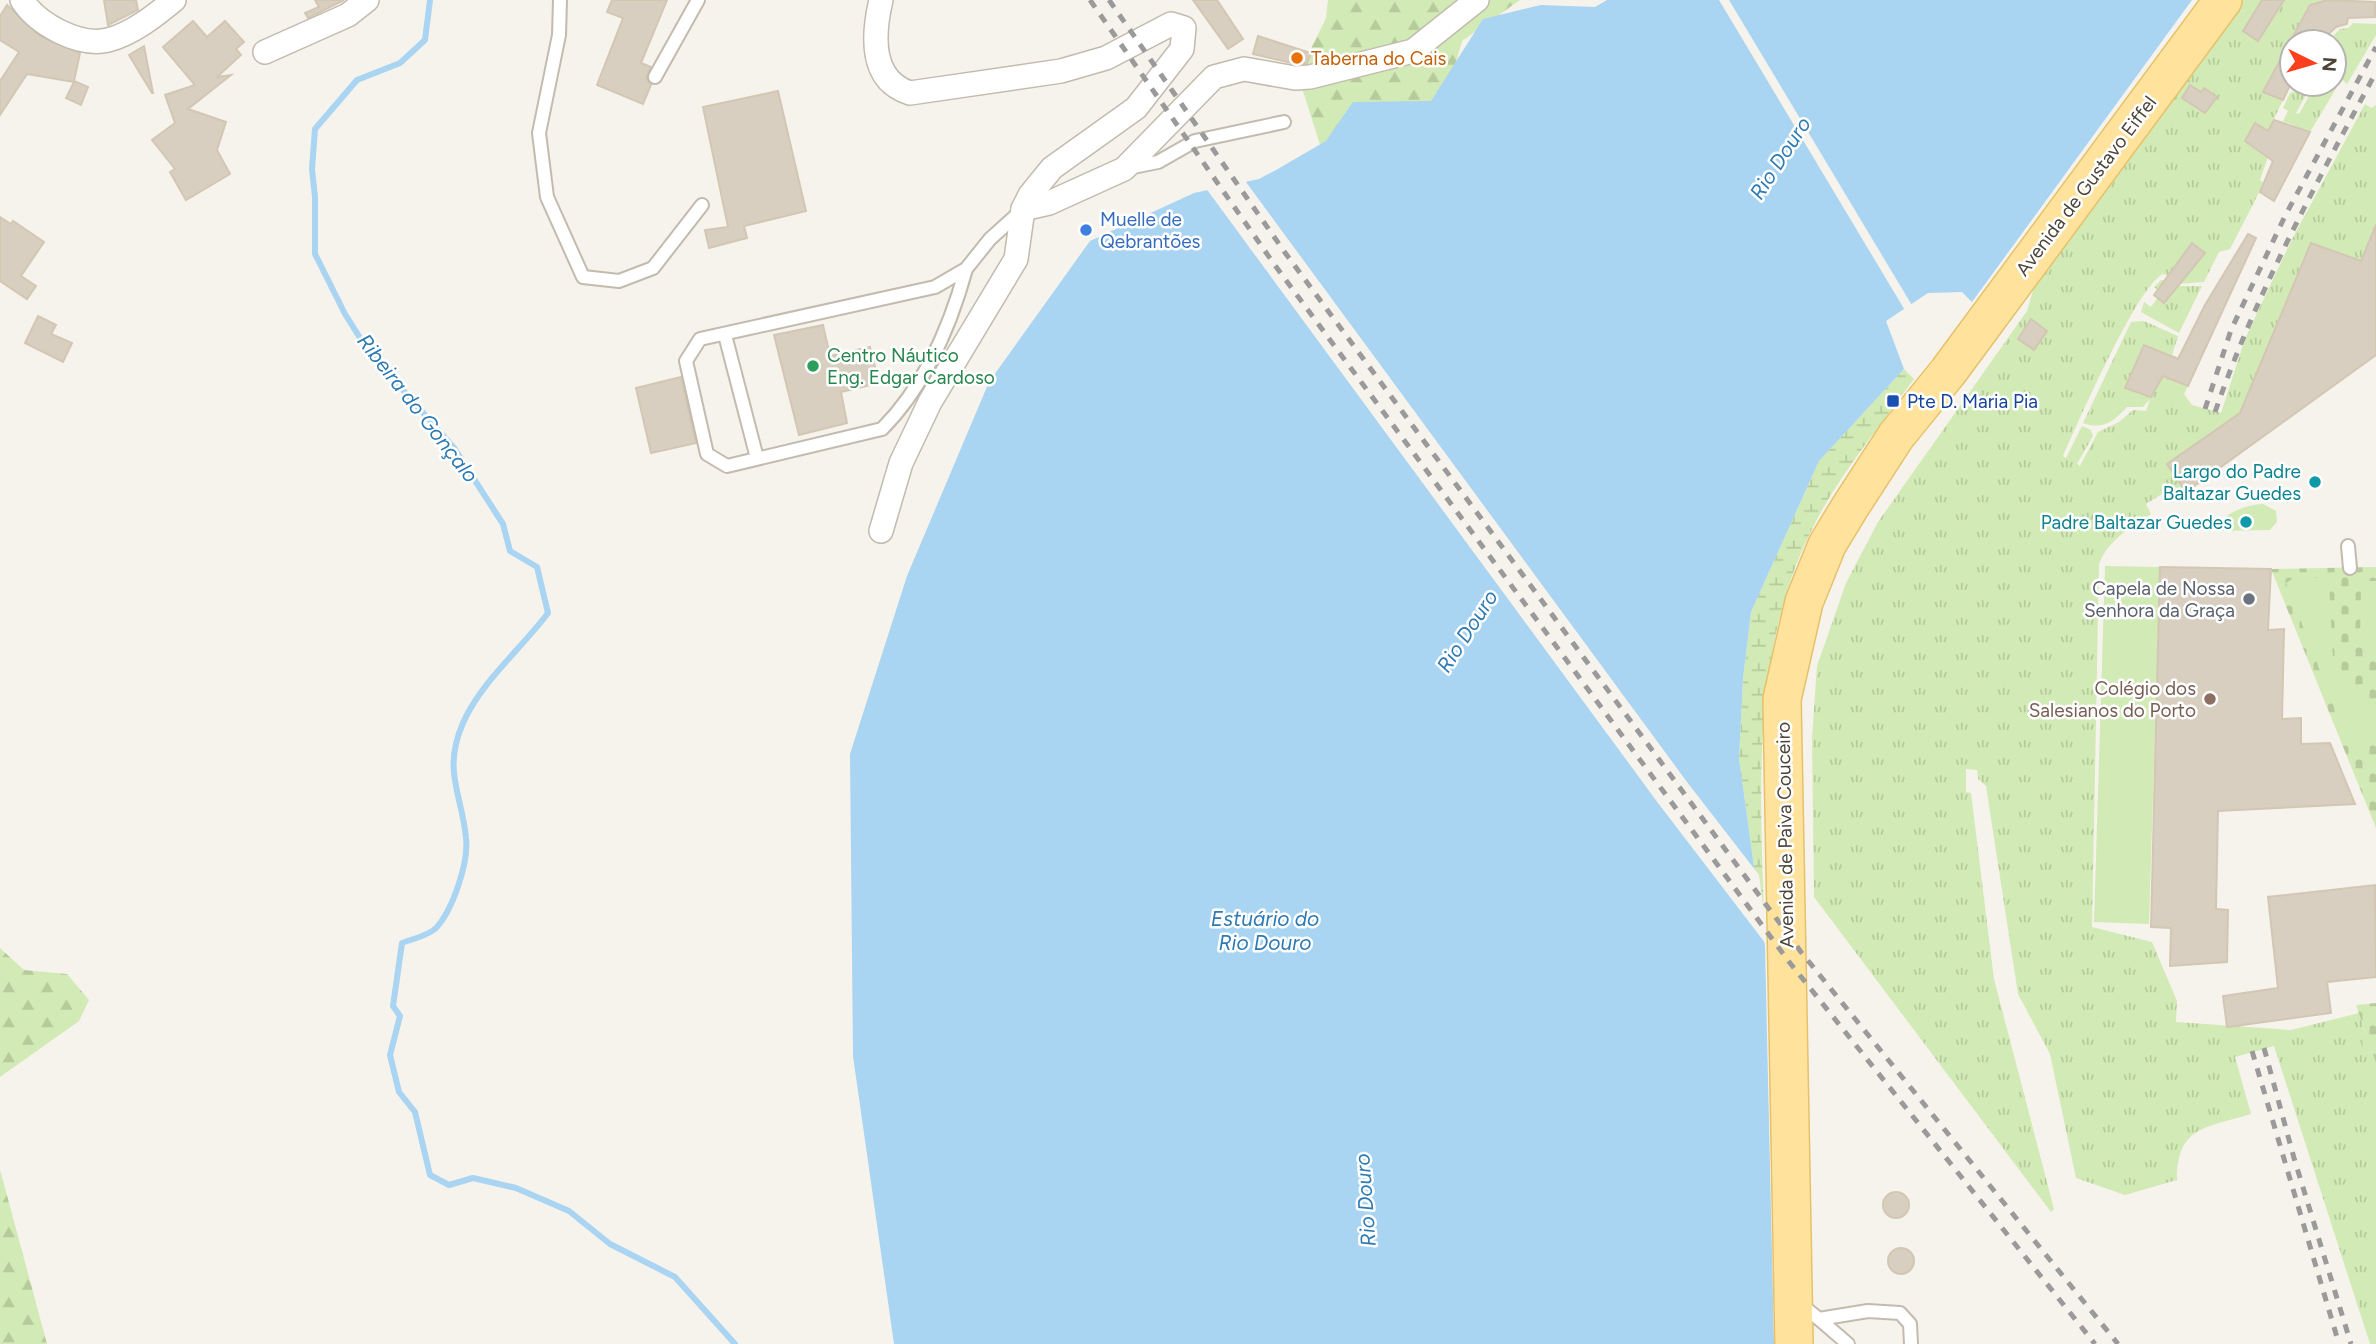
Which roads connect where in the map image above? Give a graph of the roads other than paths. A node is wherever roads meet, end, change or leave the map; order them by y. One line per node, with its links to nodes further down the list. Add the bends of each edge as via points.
1 (22, 0): 2 (street, via 46,27 107,40 144,22)
2 (174, 0)
3 (367, 0): 9 (street, via 348,15)
4 (560, 0): 13 (lane, via 559,35 539,134 547,197 583,277 619,281 653,268)
5 (698, 0): 10 (lane)
6 (881, 0): 14 (street, via 876,30 879,62 895,88 910,93 1062,71 1106,58 1171,24 1184,28 1182,49 1136,108 1052,168)
7 (1477, 0): 12 (street, via 1406,54 1295,78 1244,69 1214,77)
8 (2223, 0): 17 (main road, Avenida de Gustavo Eiffel)
9 (265, 52)
10 (655, 77)
11 (1284, 122): 12 (lane, via 1195,141 1158,162)
12 (1124, 169): 14 (street, via 1049,203)
13 (702, 205)
14 (1023, 209): 15 (lane, via 989,239); 19 (street, via 1016,259 929,402 901,463)
15 (966, 269): 16 (lane, via 935,287); 18 (lane, via 953,316 929,364 898,414 882,429)
16 (725, 335): 18 (lane); 18 (lane, via 700,339 685,361 707,454 727,466)
17 (1948, 372): 22 (main road, Avenida de Paiva Couceiro, via 1896,436 1827,545 1804,602 1782,699 1794,1292)
18 (757, 458)
19 (881, 531)
20 (2348, 546): 21 (lane)
21 (2350, 568)
22 (1807, 1332): 23 (lane); 24 (lane, via 1868,1311 1892,1311 1906,1318)
23 (1848, 1344)
24 (1912, 1344)

